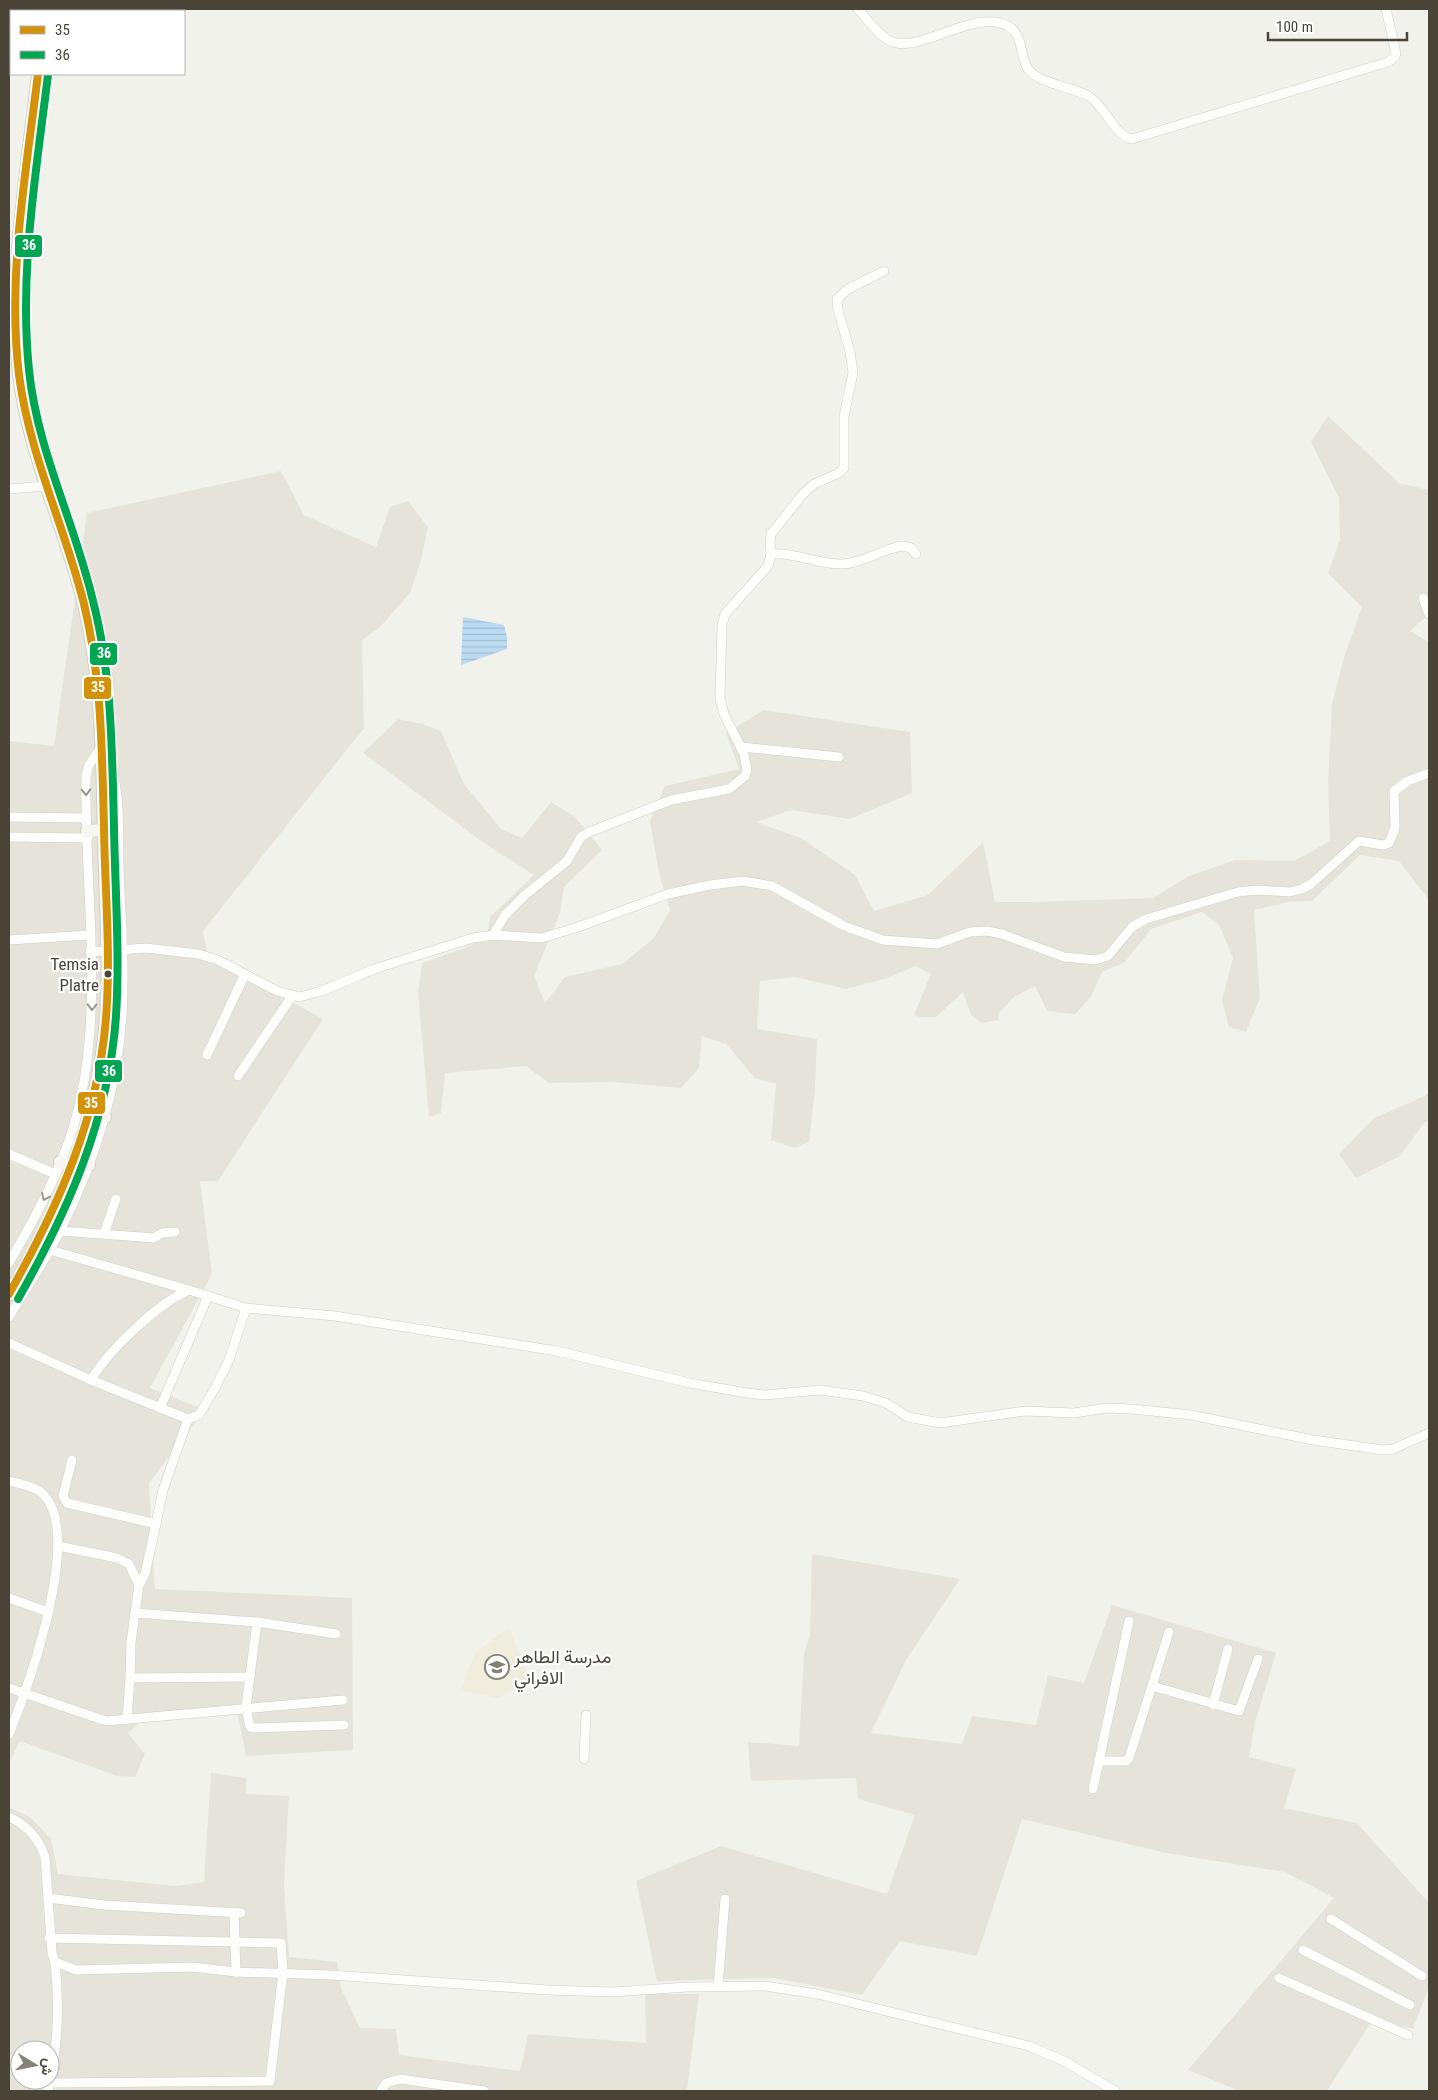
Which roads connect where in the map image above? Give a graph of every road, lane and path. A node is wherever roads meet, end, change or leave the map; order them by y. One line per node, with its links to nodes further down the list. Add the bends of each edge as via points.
1 (858, 9): 2 (street, via 887,39 897,43 939,35 974,23 1006,25 1018,36 1027,66 1034,76 1091,98 1123,135 1132,139 1388,62 1396,52)
2 (1386, 9)
3 (38, 75): 5 (main road, via 19,237 15,306 20,378 31,432)
4 (884, 271): 7 (street, via 848,289 837,299 853,373 844,416 844,468 805,490 771,534)
5 (48, 486): 6 (street); 11 (main road, via 86,613 96,672)
6 (9, 489)
7 (771, 554): 8 (street, via 787,553 844,564 902,546); 12 (street, via 768,566 730,606 723,619 720,699 724,714)
8 (916, 554)
9 (1423, 598): 10 (street)
10 (1429, 614)
11 (101, 747): 16 (street, one-way to 16, via 86,776); 17 (main road); 23 (street, via 114,775)
12 (742, 747): 13 (street); 21 (street, via 747,770 736,785 671,800 587,833 581,837 567,861 505,915)
13 (839, 757)
14 (1429, 773): 21 (street, via 1394,790 1395,828 1389,843 1359,841 1312,884 1296,891 1238,892 1146,919 1132,928 1108,956 1095,960 1064,957 987,931 970,932 937,944 883,940 844,926 772,886 743,882 668,894 542,938)
15 (9, 817): 16 (street)
16 (87, 818): 18 (street)
17 (104, 830): 18 (main road); 24 (main road)
18 (87, 834): 19 (street); 20 (street)
19 (9, 837)
20 (90, 935): 22 (street); 25 (street)
21 (493, 935): 27 (street, via 467,939 374,969 308,996)
22 (9, 940)
23 (122, 950): 24 (street); 26 (street, via 162,949 198,954); 31 (street, via 122,1016 115,1073)
24 (106, 951): 25 (street); 30 (main road, via 105,1029)
25 (90, 952): 35 (street, one-way to 35, via 92,1014 86,1071 81,1099)
26 (245, 974): 27 (street); 28 (street)
27 (292, 996): 29 (street)
28 (207, 1055)
29 (238, 1076)
30 (90, 1113): 31 (main road); 33 (main road)
31 (105, 1117): 34 (street)
32 (9, 1154): 35 (street)
33 (75, 1164): 34 (main road); 35 (main road); 43 (main road)
34 (89, 1165): 37 (street)
35 (58, 1168): 41 (street, one-way to 41)
36 (116, 1199): 39 (street)
37 (61, 1231): 39 (street); 40 (street)
38 (175, 1232): 39 (street, via 162,1233 154,1238)
39 (104, 1234)
40 (50, 1250): 42 (street); 43 (street)
41 (9, 1263)
42 (189, 1290): 44 (street); 48 (street, via 176,1296 142,1323)
43 (12, 1293): 46 (street)
44 (208, 1296): 45 (street); 49 (street)
45 (246, 1308): 50 (street, via 229,1360 214,1390 199,1415); 51 (street, via 335,1316 557,1351 690,1383 757,1395 820,1390 855,1395 886,1403 908,1416 940,1423 1024,1410 1074,1413 1106,1408 1191,1415 1313,1440 1383,1450 1393,1449)
46 (9, 1317)
47 (9, 1344): 48 (street)
48 (90, 1380): 49 (street)
49 (160, 1408): 50 (street)
50 (188, 1419): 54 (street, via 163,1490)
51 (1429, 1433)
52 (72, 1460): 54 (street, via 63,1496 67,1503)
53 (9, 1481): 55 (street, via 43,1494 56,1525)
54 (156, 1524): 56 (street, via 145,1574)
55 (58, 1546): 56 (street, via 125,1561); 58 (street)
56 (139, 1585): 59 (street)
57 (9, 1598): 58 (street)
58 (48, 1612): 70 (street)
59 (135, 1613): 61 (street); 66 (street)
60 (1129, 1621): 79 (street)
61 (257, 1622): 63 (street); 67 (street)
62 (1169, 1632): 68 (street)
63 (336, 1634)
64 (1228, 1649): 72 (street)
65 (1258, 1659): 72 (street, via 1239,1711)
66 (130, 1678): 67 (street); 75 (street)
67 (250, 1678): 73 (street)
68 (1152, 1686): 72 (street); 79 (street, via 1130,1758 1126,1761)
69 (9, 1688): 70 (street)
70 (26, 1692): 75 (street, via 106,1721); 77 (street)
71 (343, 1700): 73 (street)
72 (1212, 1705)
73 (246, 1707): 75 (street); 76 (street, via 252,1728)
74 (586, 1715): 78 (street)
75 (128, 1719)
76 (344, 1725)
77 (9, 1734)
78 (584, 1760)
79 (1098, 1761): 80 (street)
80 (1093, 1789)
81 (9, 1817): 82 (street, via 28,1830 41,1847)
82 (48, 1898): 85 (street); 86 (street, via 104,1906 238,1912)
83 (725, 1899): 93 (street)
84 (1331, 1919): 91 (street)
85 (50, 1938): 86 (street); 88 (street)
86 (234, 1942): 89 (street); 90 (street, via 281,1943)
87 (1303, 1950): 94 (street)
88 (55, 1962): 89 (street, via 76,1970 193,1967); 96 (street)
89 (236, 1972): 90 (street)
90 (283, 1972): 93 (street, via 519,1990 613,1992); 97 (street)
91 (1422, 1976)
92 (1278, 1978): 95 (street)
93 (718, 1987): 102 (street, via 765,1986 817,1994 976,2031 1044,2052)
94 (1410, 2005)
95 (1408, 2035)
96 (56, 2040)
97 (270, 2081): 98 (street); 99 (street)
98 (60, 2087)
99 (269, 2091)
100 (381, 2091): 101 (street, via 386,2083 400,2079)
101 (484, 2091)
102 (1115, 2091)

